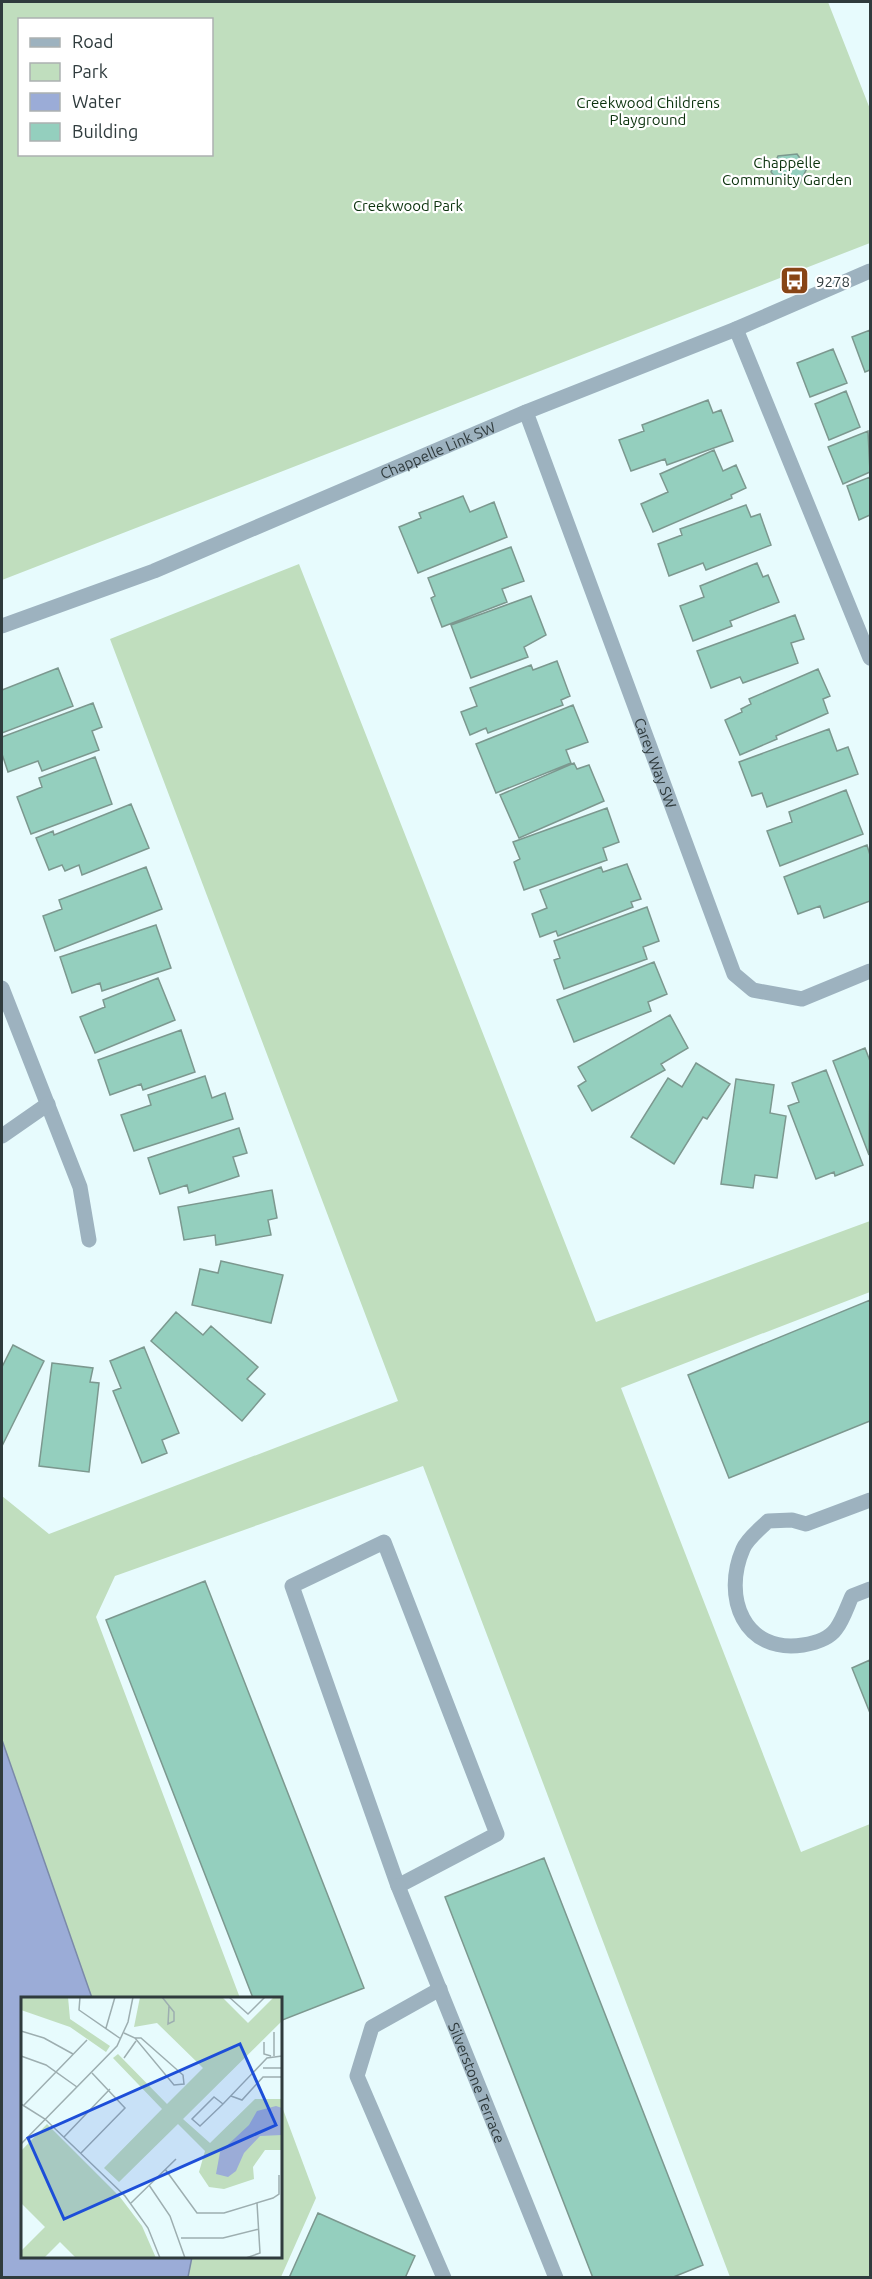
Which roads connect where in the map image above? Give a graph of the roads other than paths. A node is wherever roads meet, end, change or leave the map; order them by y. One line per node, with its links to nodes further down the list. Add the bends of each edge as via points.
1 (870, 272): 2 (street, Chappelle Link SW)
2 (736, 329): 3 (street, Chappelle Link SW); 5 (street)
3 (526, 412): 4 (street, Chappelle Link SW, via 154,571); 6 (street, Carey Way SW, via 734,974 753,990 802,999)
4 (2, 626)
5 (870, 658)
6 (870, 971)
7 (2, 988): 8 (street)
8 (48, 1104): 9 (street); 10 (street, via 80,1187)
9 (2, 1136)
10 (89, 1240)
11 (870, 1500): 12 (street, via 806,1524 768,1521 744,1547 733,1585 738,1612 759,1637 788,1647 816,1643 835,1631 852,1596)
12 (870, 1589)
13 (399, 1886): 13 (street, Silverstone Terrace, via 497,1834 384,1542 292,1586); 14 (street, Silverstone Terrace)
14 (440, 1989): 15 (street, via 372,2027 357,2076); 16 (street, Silverstone Terrace)
15 (444, 2277)
16 (556, 2277)

